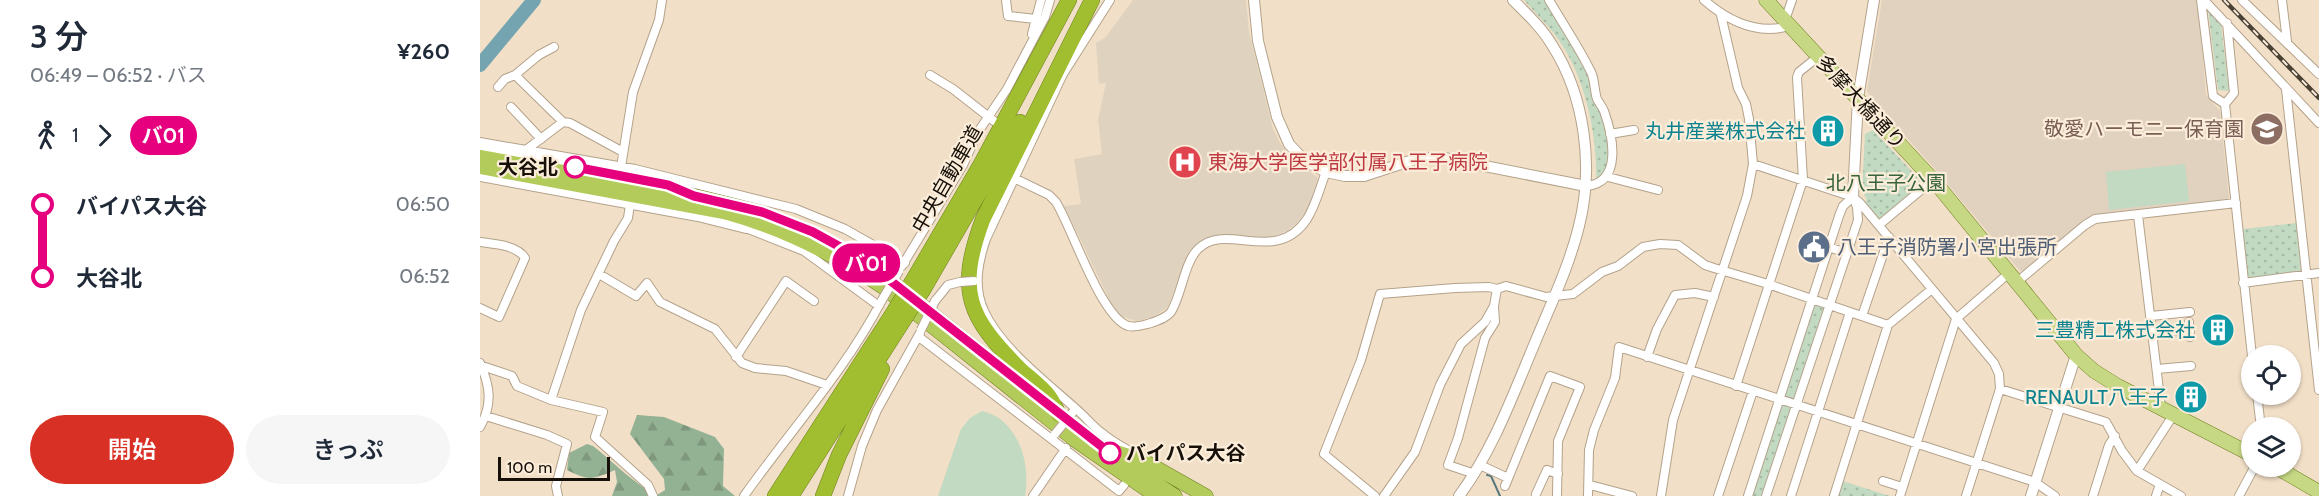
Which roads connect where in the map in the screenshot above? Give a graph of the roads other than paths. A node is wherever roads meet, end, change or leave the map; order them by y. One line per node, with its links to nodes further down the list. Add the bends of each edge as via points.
1 (663, 0): 44 (street, via 633,92)
2 (1006, 0): 20 (street, via 1008,16)
3 (1041, 0): 20 (street)
4 (1050, 0): 25 (street)
5 (1069, 0): 79 (highway, 中央自動車道)
6 (1084, 0): 79 (highway, 中央自動車道, via 1023,117)
7 (1092, 0): 118 (highway, via 983,219 969,274 972,305 984,329 1012,361)
8 (1110, 0): 53 (street, via 1063,74)
9 (1254, 0): 49 (street, via 1258,41 1282,132 1296,153)
10 (1513, 0): 56 (street, via 1552,45 1569,79 1582,124)
11 (1549, 0): 39 (street, via 1593,75)
12 (1704, 0): 19 (street)
13 (1766, 0): 21 (main road, 多摩大橋通り)
14 (1792, 0): 21 (street)
15 (1874, 0): 32 (street)
16 (2203, 0): 22 (street); 33 (street, via 2213,96)
17 (2242, 0): 23 (street)
18 (2282, 0): 23 (street)
19 (1721, 15): 21 (street, via 1749,27 1779,29); 46 (street, via 1738,88 1748,111)
20 (1036, 19): 25 (street)
21 (1788, 23): 26 (main road, 多摩大橋通り)
22 (2227, 23): 31 (street); 33 (street, via 2234,93)
23 (2287, 41): 27 (street)
24 (554, 47): 28 (street, via 539,54)
25 (1029, 47): 35 (street)
26 (1819, 56): 32 (main road, 多摩大橋通り); 54 (street, via 1797,77)
27 (2319, 74)
28 (515, 75): 30 (street); 36 (street)
29 (930, 75): 35 (street)
30 (498, 87)
31 (2286, 88): 37 (street); 74 (street)
32 (1858, 98): 55 (main road, 多摩大橋通り); 59 (street)
33 (2225, 104): 60 (street)
34 (511, 107): 40 (street)
35 (991, 119): 70 (street)
36 (563, 122): 40 (street); 44 (street)
37 (2319, 123)
38 (1634, 130): 39 (street)
39 (1610, 134): 52 (street)
40 (541, 139): 43 (street)
41 (480, 142): 43 (street)
42 (480, 149): 50 (street)
43 (526, 150): 48 (street)
44 (623, 152): 48 (street)
45 (480, 157): 58 (highway)
46 (1753, 164): 54 (street); 71 (street)
47 (480, 167): 64 (highway, via 681,204)
48 (621, 167): 50 (street)
49 (1326, 172): 53 (street, via 1311,212 1294,232 1274,242 1220,239 1203,245 1192,256 1171,312 1138,327 1120,322 1108,307 1056,202); 56 (street, via 1364,176 1409,160 1444,158)
50 (634, 173): 58 (street); 62 (street)
51 (480, 176): 61 (street)
52 (1608, 177): 56 (street); 57 (street)
53 (1014, 178): 76 (street, via 981,253)
54 (1803, 180): 59 (street); 78 (street)
55 (1933, 180): 65 (street); 75 (main road, 多摩大橋通り)
56 (1586, 186): 82 (street, via 1579,226)
57 (1658, 190)
58 (694, 196): 62 (highway)
59 (1853, 197): 65 (street); 68 (street, via 1843,206); 69 (street, via 1858,220)
60 (2236, 203): 63 (street); 77 (street)
61 (630, 204): 64 (street); 73 (street, via 628,218)
62 (764, 207): 70 (street, via 796,209 845,229); 118 (highway, via 871,266)
63 (2138, 215): 75 (street, via 2095,219); 93 (street)
64 (747, 224): 86 (street, via 804,251); 126 (highway, via 809,242 868,276)
65 (1879, 225): 66 (street)
66 (1889, 237): 81 (street); 92 (street)
67 (480, 242): 89 (street, via 503,245 525,258 499,317)
68 (1828, 247): 69 (street); 84 (street)
69 (1847, 253): 87 (street)
70 (905, 263): 86 (street, bridge)
71 (1724, 271): 78 (street); 82 (street, via 1706,265 1678,246 1660,244 1643,247 1573,294); 83 (street)
72 (2319, 273): 74 (street)
73 (599, 274): 102 (street, via 636,296 647,283 660,302 715,329); 113 (street, via 581,310)
74 (2306, 275): 77 (street); 111 (street)
75 (2013, 278): 95 (street); 101 (main road, 多摩大橋通り)
76 (975, 281): 98 (street, bridge, via 948,285 935,301); 118 (street, via 994,328)
77 (2243, 283): 100 (street)
78 (1768, 284): 84 (street); 109 (street)
79 (917, 286): 94 (highway, 中央自動車道, bridge)
80 (1497, 289): 82 (street, via 1506,285); 88 (street); 158 (street, via 1380,294 1350,393 1324,454)
81 (1932, 289): 95 (street); 96 (street)
82 (1554, 296): 131 (street, via 1502,423)
83 (1714, 297): 103 (street, via 1695,292 1675,296); 107 (street)
84 (1811, 299): 87 (street); 114 (street)
85 (814, 301): 102 (street, via 786,281)
86 (880, 303): 108 (street)
87 (1829, 305): 90 (street); 115 (street)
88 (1494, 306): 131 (street, via 1495,322 1485,338 1448,465); 159 (street, via 1485,322 1461,344 1433,399 1415,452)
89 (480, 308)
90 (1850, 312): 92 (street); 119 (street)
91 (2190, 312): 93 (street)
92 (1862, 316): 96 (street)
93 (2151, 316): 99 (street)
94 (900, 318): 148 (highway, 中央自動車道); 149 (highway, 中央自動車道); 150 (highway, via 882,369)
95 (1956, 319): 110 (street, via 1994,363); 125 (street)
96 (1888, 325): 121 (street)
97 (2190, 330): 99 (street)
98 (920, 333): 123 (street, via 993,395); 151 (street, via 877,410)
99 (2153, 333): 106 (street)
100 (2251, 345)
101 (2076, 355): 116 (street); 117 (main road, 多摩大橋通り, via 2118,386)
102 (736, 357): 108 (street, via 755,368 786,371)
103 (1647, 357): 107 (street); 139 (street, via 1619,348 1615,378 1589,450)
104 (481, 364): 113 (street, via 512,376 517,387); 120 (street, via 490,395)
105 (2191, 366): 106 (street)
106 (2157, 369): 117 (street)
107 (1690, 372): 109 (street); 164 (street, via 1673,420)
108 (827, 385): 147 (street)
109 (1736, 386): 112 (street)
110 (2000, 389): 116 (street); 130 (street)
111 (2319, 390)
112 (1753, 391): 114 (street); 165 (street)
113 (551, 400): 146 (street, via 603,412 596,437 648,485)
114 (1778, 400): 115 (street); 166 (street)
115 (1796, 406): 119 (street); 167 (street)
116 (2059, 407): 124 (street, via 2106,422); 137 (street)
117 (2167, 411): 128 (main road, 多摩大橋通り); 132 (street)
118 (1069, 412): 123 (street, bridge); 126 (highway); 129 (street)
119 (1818, 413): 121 (street); 168 (street)
120 (486, 416): 122 (street); 145 (street, via 567,444 556,486)
121 (1857, 425): 125 (street); 169 (street)
122 (480, 427)
123 (1053, 436): 127 (street)
124 (2115, 436): 132 (street); 174 (street)
125 (1916, 444): 130 (street); 140 (street)
126 (1093, 447): 129 (highway); 142 (highway); 154 (highway); 155 (highway)
127 (1066, 448): 142 (street); 152 (street)
128 (2241, 448)
129 (1144, 461): 156 (highway); 157 (highway)
130 (1976, 464): 137 (street); 171 (street)
131 (1477, 470): 133 (street, via 1507,482 1550,376 1580,387 1558,441); 160 (street)
132 (2138, 471): 138 (street)
133 (1558, 474): 144 (street, via 1547,470); 161 (street)
134 (2249, 477): 177 (street)
135 (2289, 477): 141 (main road)
136 (1883, 481): 140 (street)
137 (2035, 482): 172 (street); 173 (street)
138 (2160, 484): 175 (street); 176 (street)
139 (1590, 485): 162 (street); 163 (street)
140 (1902, 487): 170 (street)
141 (2305, 489): 143 (main road)
142 (1123, 491): 153 (highway)
143 (2319, 492)
144 (1536, 494)
145 (558, 496)
146 (653, 496)
147 (744, 496)
148 (774, 496)
149 (791, 496)
150 (823, 496)
151 (848, 496)
152 (1033, 496)
153 (1141, 496)
154 (1156, 496)
155 (1175, 496)
156 (1184, 496)
157 (1206, 496)
158 (1375, 496)
159 (1384, 496)
160 (1459, 496)
161 (1557, 496)
162 (1588, 496)
163 (1632, 496)
164 (1661, 496)
165 (1718, 496)
166 (1748, 496)
167 (1766, 496)
168 (1791, 496)
169 (1834, 496)
170 (1900, 496)
171 (1966, 496)
172 (2031, 496)
173 (2055, 496)
174 (2093, 496)
175 (2156, 496)
176 (2181, 496)
177 (2239, 496)

